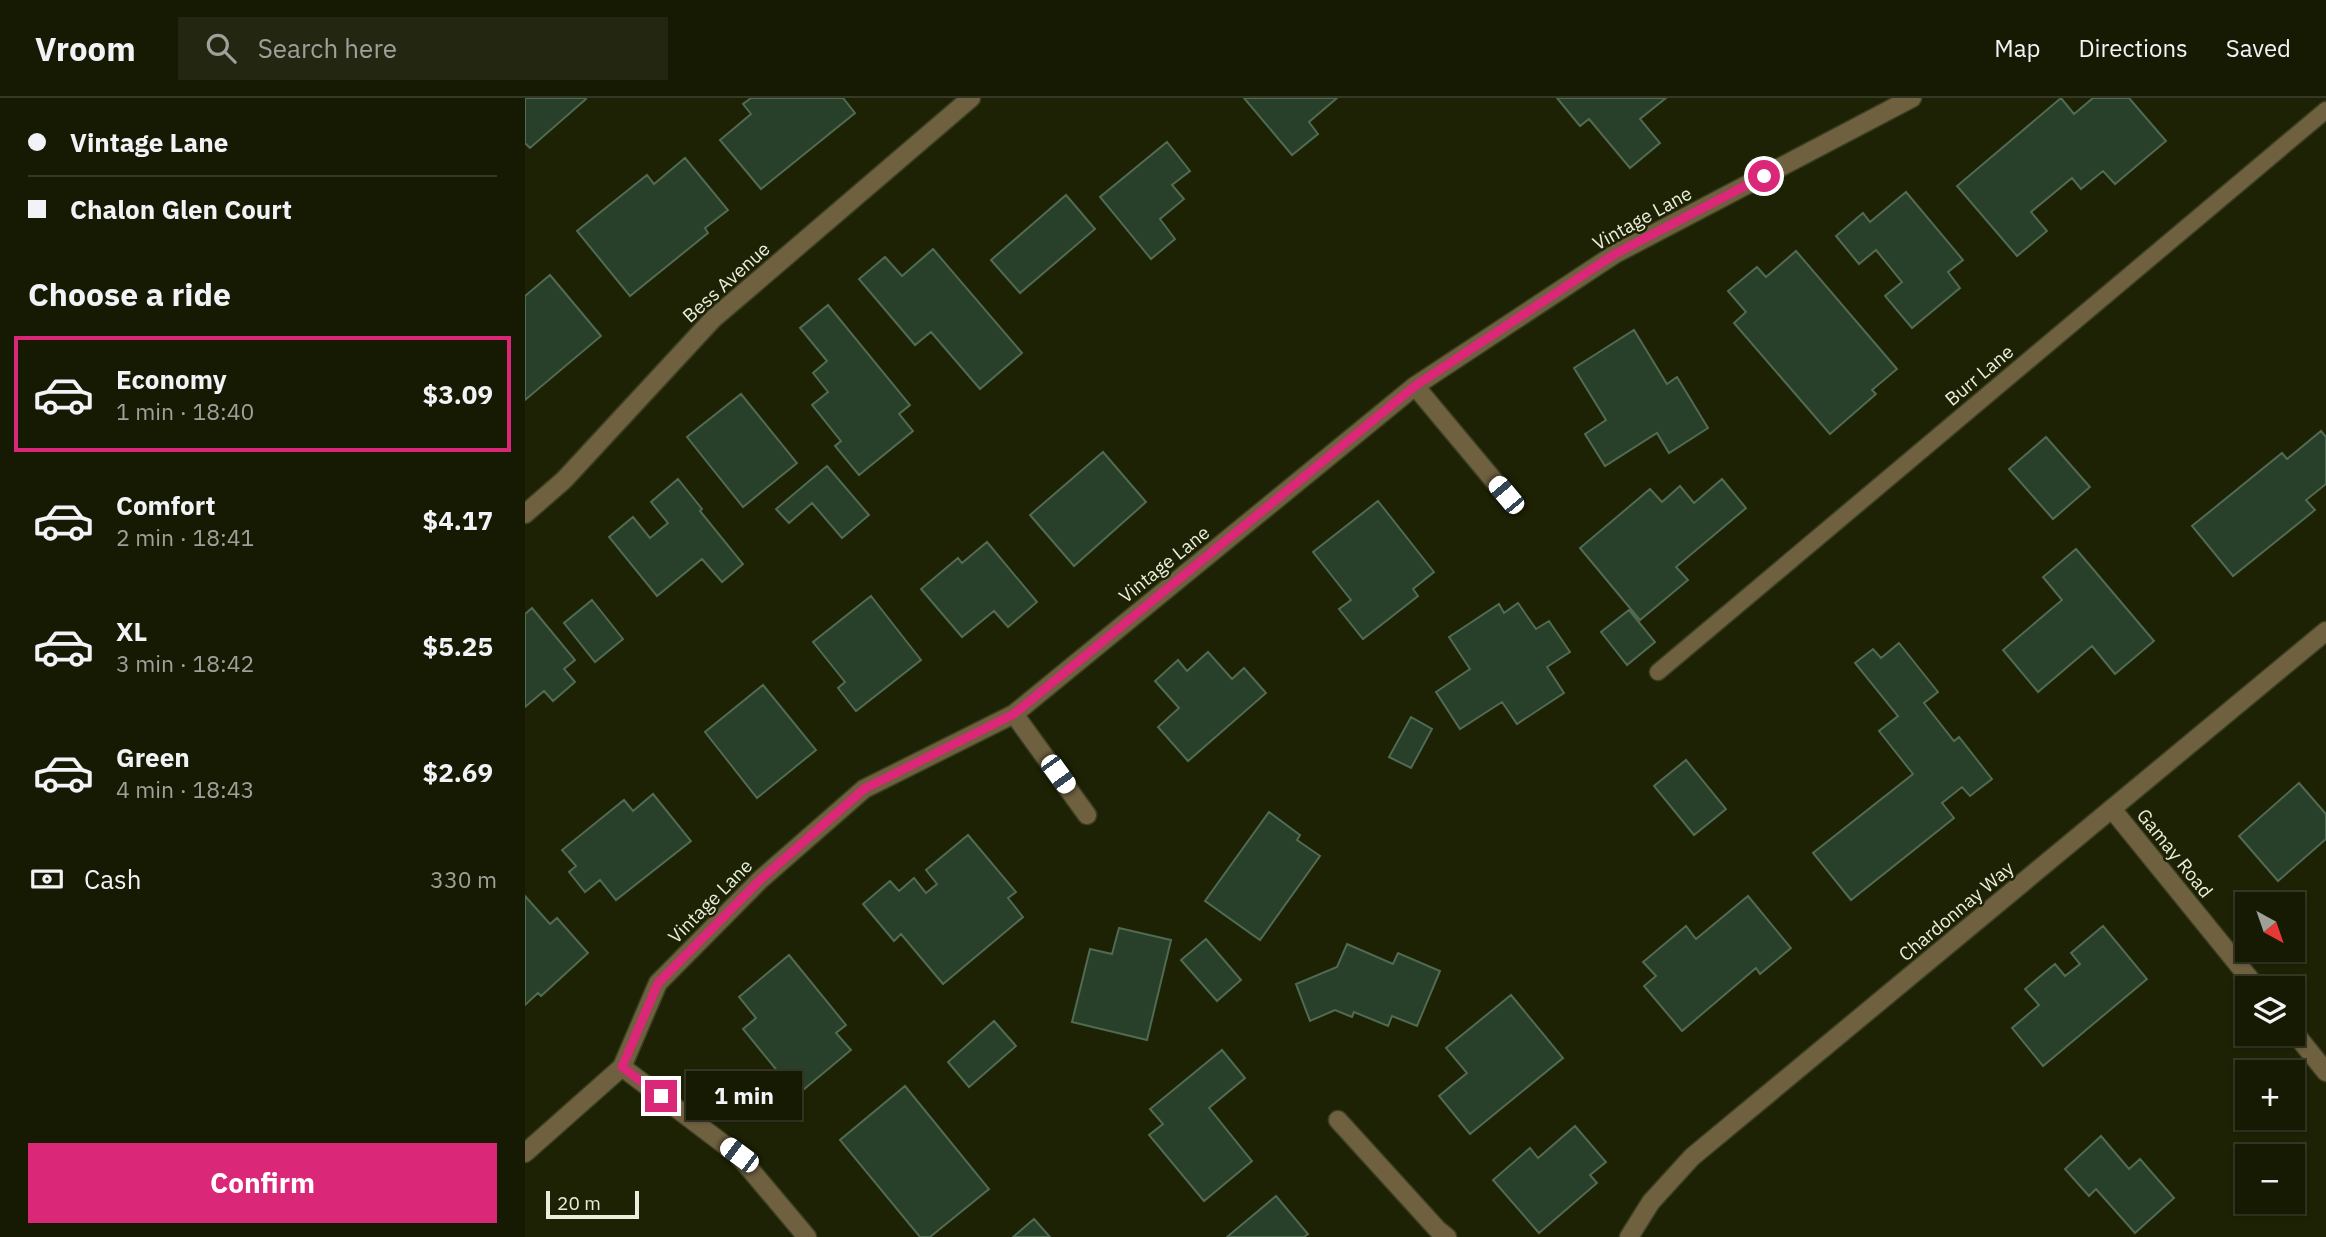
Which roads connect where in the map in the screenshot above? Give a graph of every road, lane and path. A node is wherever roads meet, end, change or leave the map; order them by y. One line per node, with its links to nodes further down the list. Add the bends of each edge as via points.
1 (971, 98): 6 (street, Bess Avenue, via 713,319 564,480)
2 (1912, 98): 4 (street, Vintage Lane, via 1615,254)
3 (2326, 110): 8 (lane, Burr Lane)
4 (1415, 386): 5 (street); 9 (street, Vintage Lane)
5 (1506, 495)
6 (525, 514)
7 (2326, 631): 10 (street, Chardonnay Way)
8 (1658, 672)
9 (1014, 714): 11 (street); 14 (street, Vintage Lane, via 864,789 760,880 658,983)
10 (2112, 809): 12 (street, Gamay Road); 20 (street, Chardonnay Way, via 1692,1157 1651,1202)
11 (1087, 815)
12 (2247, 976)
13 (2305, 1046): 15 (street)
14 (622, 1067): 17 (street, Vintage Lane); 18 (street, via 739,1155)
15 (2326, 1072)
16 (1338, 1120): 19 (street)
17 (525, 1153)
18 (807, 1237)
19 (1447, 1237)
20 (1629, 1237)

